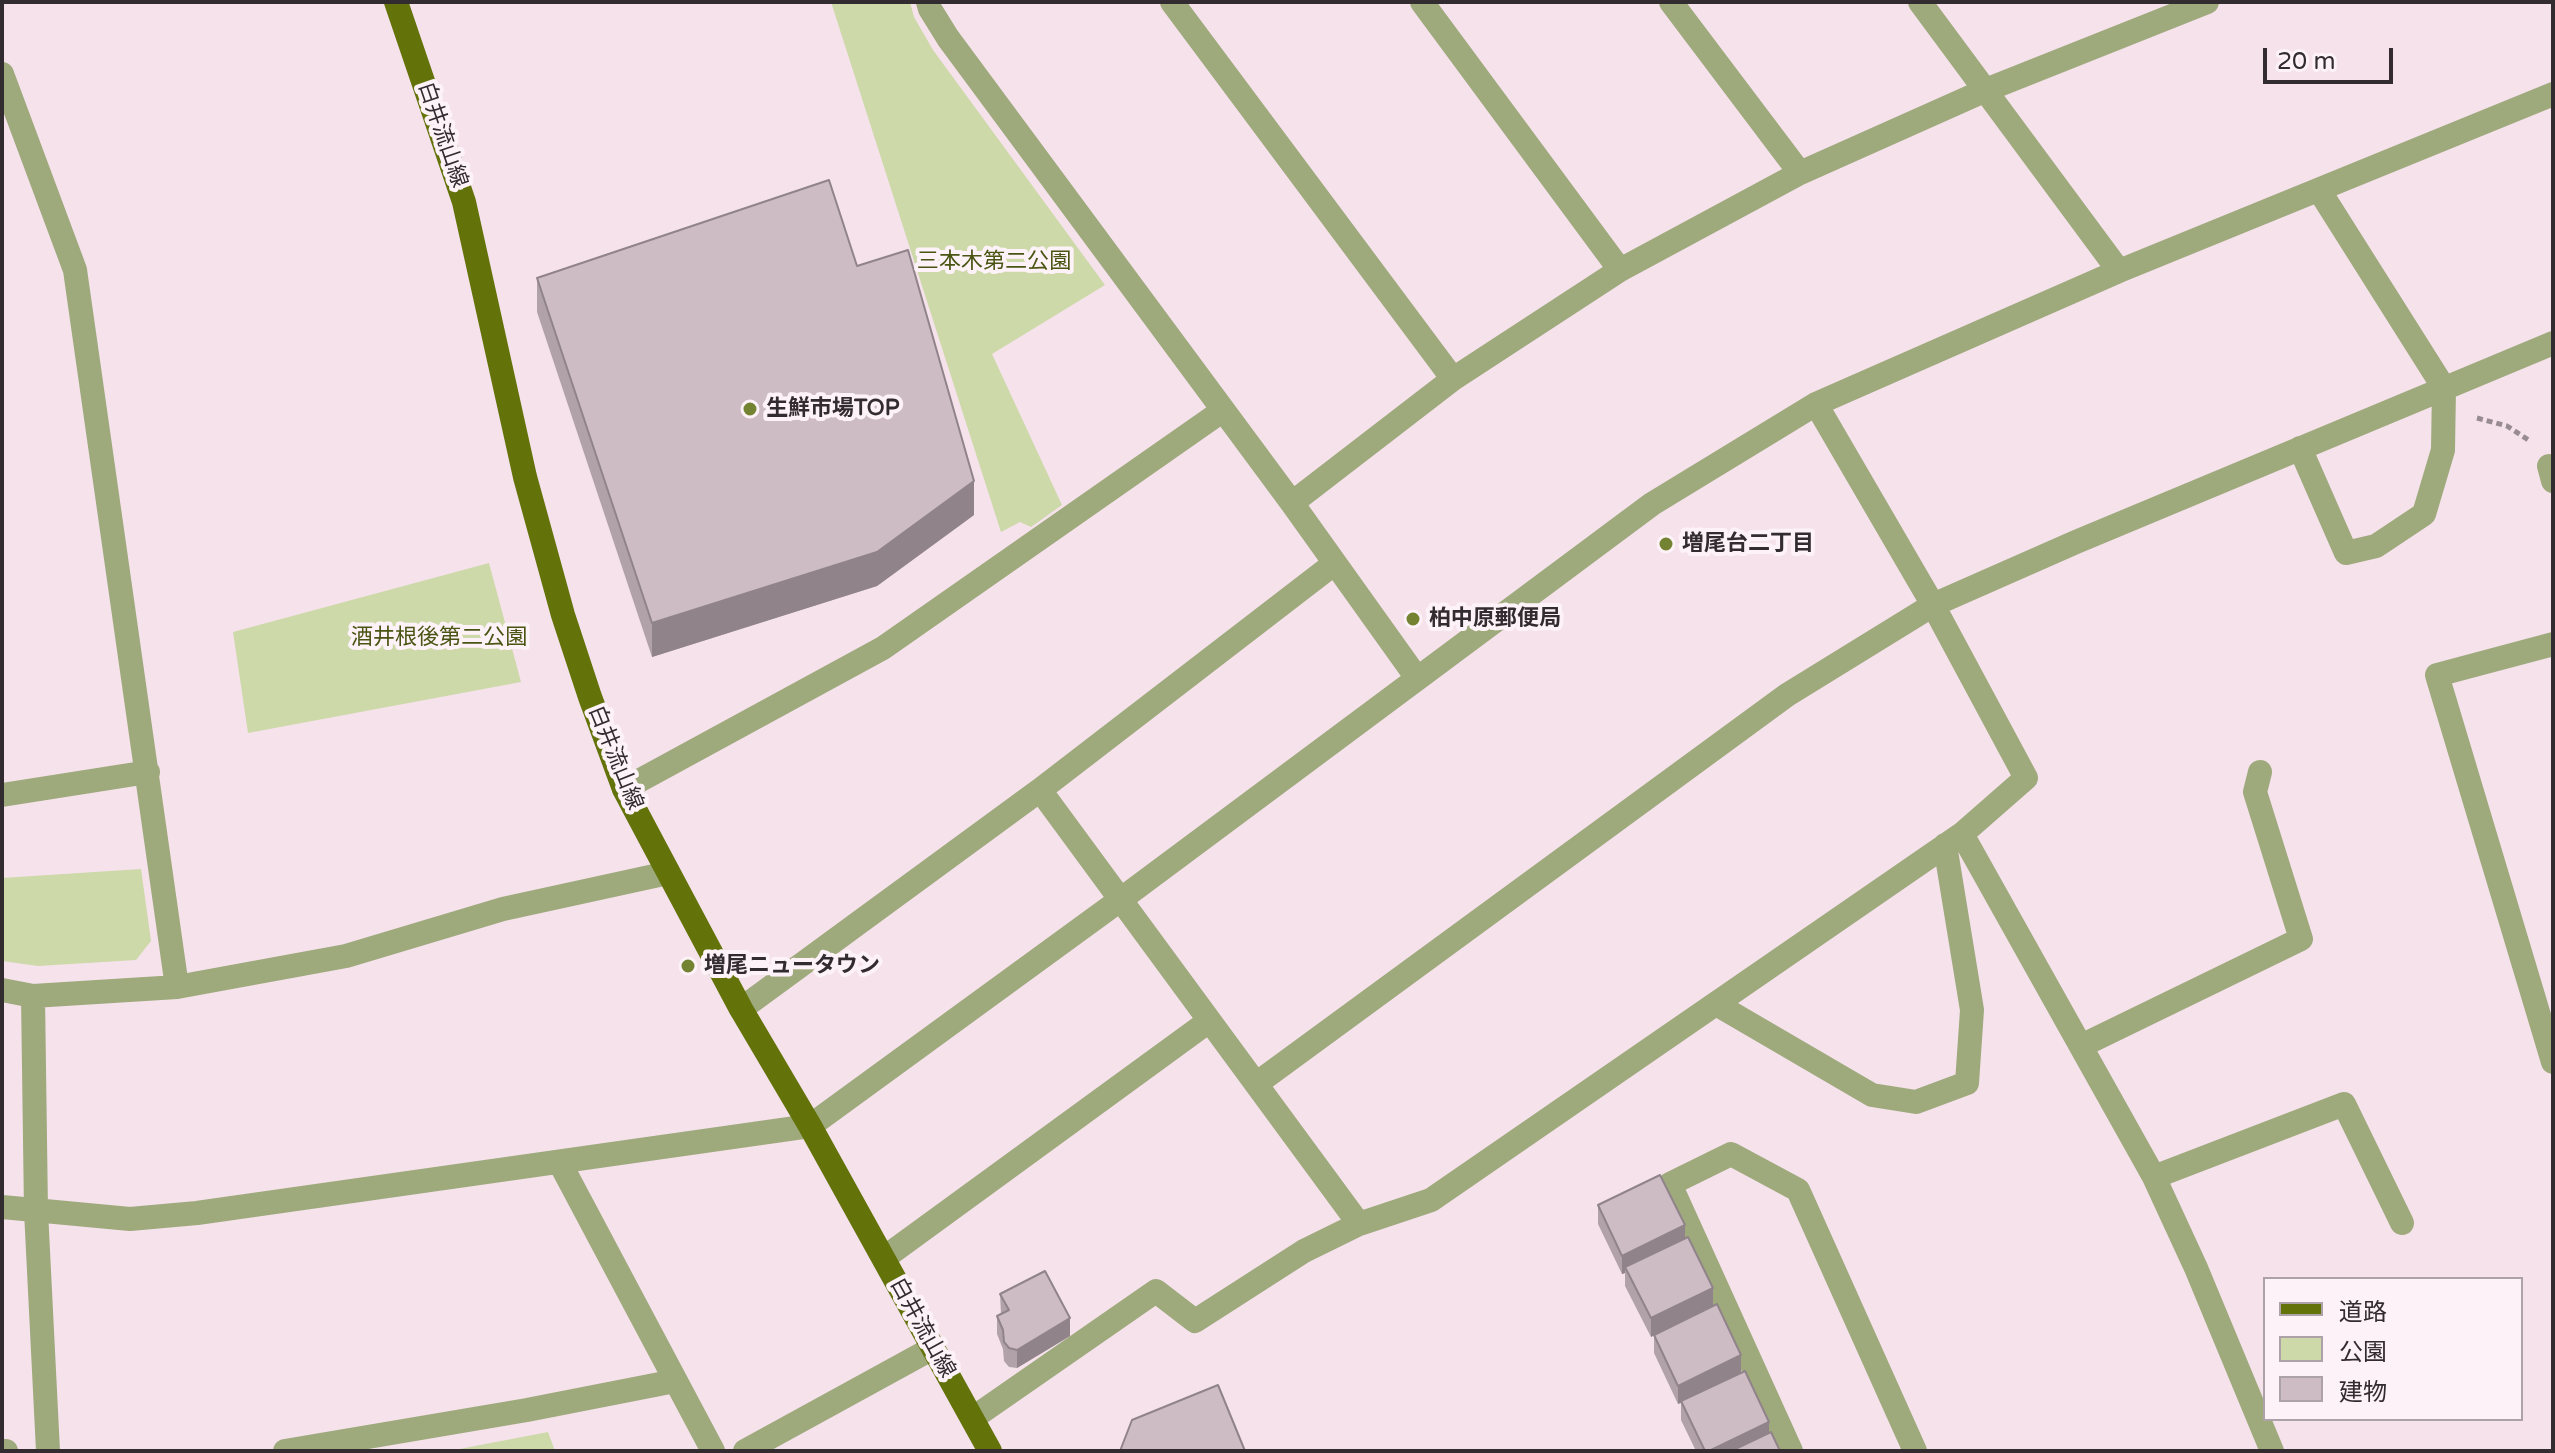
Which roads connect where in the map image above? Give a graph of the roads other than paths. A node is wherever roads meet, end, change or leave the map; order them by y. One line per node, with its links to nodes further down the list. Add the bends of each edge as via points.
1 (396, 2): 29 (main road, 白井流山線, via 464,202 525,477 563,615)
2 (928, 2): 20 (street, via 948,38)
3 (1172, 2): 17 (street)
4 (1422, 2): 14 (street)
5 (1671, 2): 12 (street)
6 (1920, 2): 10 (street)
7 (2207, 2): 8 (street)
8 (2157, 11): 10 (street)
9 (2, 74): 27 (street, via 75,270)
10 (1986, 90): 12 (street); 15 (street)
11 (2553, 94): 13 (street)
12 (1800, 173): 14 (street)
13 (2319, 190): 15 (street); 18 (street)
14 (1620, 270): 17 (street)
15 (2119, 271): 19 (street)
16 (2553, 343): 18 (street)
17 (1453, 379): 22 (street)
18 (2444, 398): 21 (street); 21 (street, via 2443,450 2424,514 2376,546 2346,553)
19 (1816, 404): 24 (street); 26 (street, via 1652,504)
20 (1222, 411): 22 (street); 29 (street, via 883,648)
21 (2300, 448): 24 (street)
22 (1292, 503): 23 (street)
23 (1335, 563): 26 (street); 30 (street)
24 (1933, 605): 32 (street, via 2026,778); 43 (street, via 1787,695)
25 (2553, 644): 42 (street, via 2437,675)
26 (1417, 678): 34 (street)
27 (148, 772): 31 (street); 35 (street)
28 (2260, 772): 41 (street, via 2255,792 2301,939)
29 (624, 789): 33 (main road, 白井流山線)
30 (1040, 790): 34 (street); 39 (street)
31 (2, 795)
32 (1954, 840): 38 (street); 38 (street, via 1972,1010 1967,1083 1916,1102 1872,1095); 41 (street)
33 (668, 873): 35 (street, via 503,909 346,956); 39 (main road, 白井流山線)
34 (1120, 900): 40 (street); 44 (street)
35 (177, 987): 37 (street)
36 (2, 990): 37 (street)
37 (33, 996): 48 (street)
38 (1716, 1004): 50 (street, via 1431,1200)
39 (741, 1009): 44 (main road, 白井流山線)
40 (1209, 1021): 43 (street); 51 (street)
41 (2081, 1046): 46 (street)
42 (2553, 1062)
43 (1256, 1084): 50 (street)
44 (810, 1126): 45 (street); 51 (main road, 白井流山線)
45 (560, 1163): 48 (street, via 197,1213 130,1219); 53 (street)
46 (2154, 1177): 49 (street, via 2344,1104); 62 (street)
47 (2, 1207): 48 (street)
48 (36, 1211): 55 (street)
49 (2402, 1223)
50 (1359, 1224): 54 (street, via 1304,1251 1195,1321 1156,1291)
51 (884, 1258): 52 (main road, 白井流山線)
52 (933, 1348): 54 (main road, 白井流山線); 58 (street)
53 (675, 1381): 56 (street); 57 (street)
54 (973, 1418): 59 (main road, 白井流山線)
55 (48, 1451)
56 (285, 1451)
57 (713, 1451)
58 (745, 1451)
59 (990, 1451)
60 (1791, 1451): 61 (street, via 1670,1184 1731,1154 1798,1190)
61 (1915, 1451)
62 (2272, 1451)

